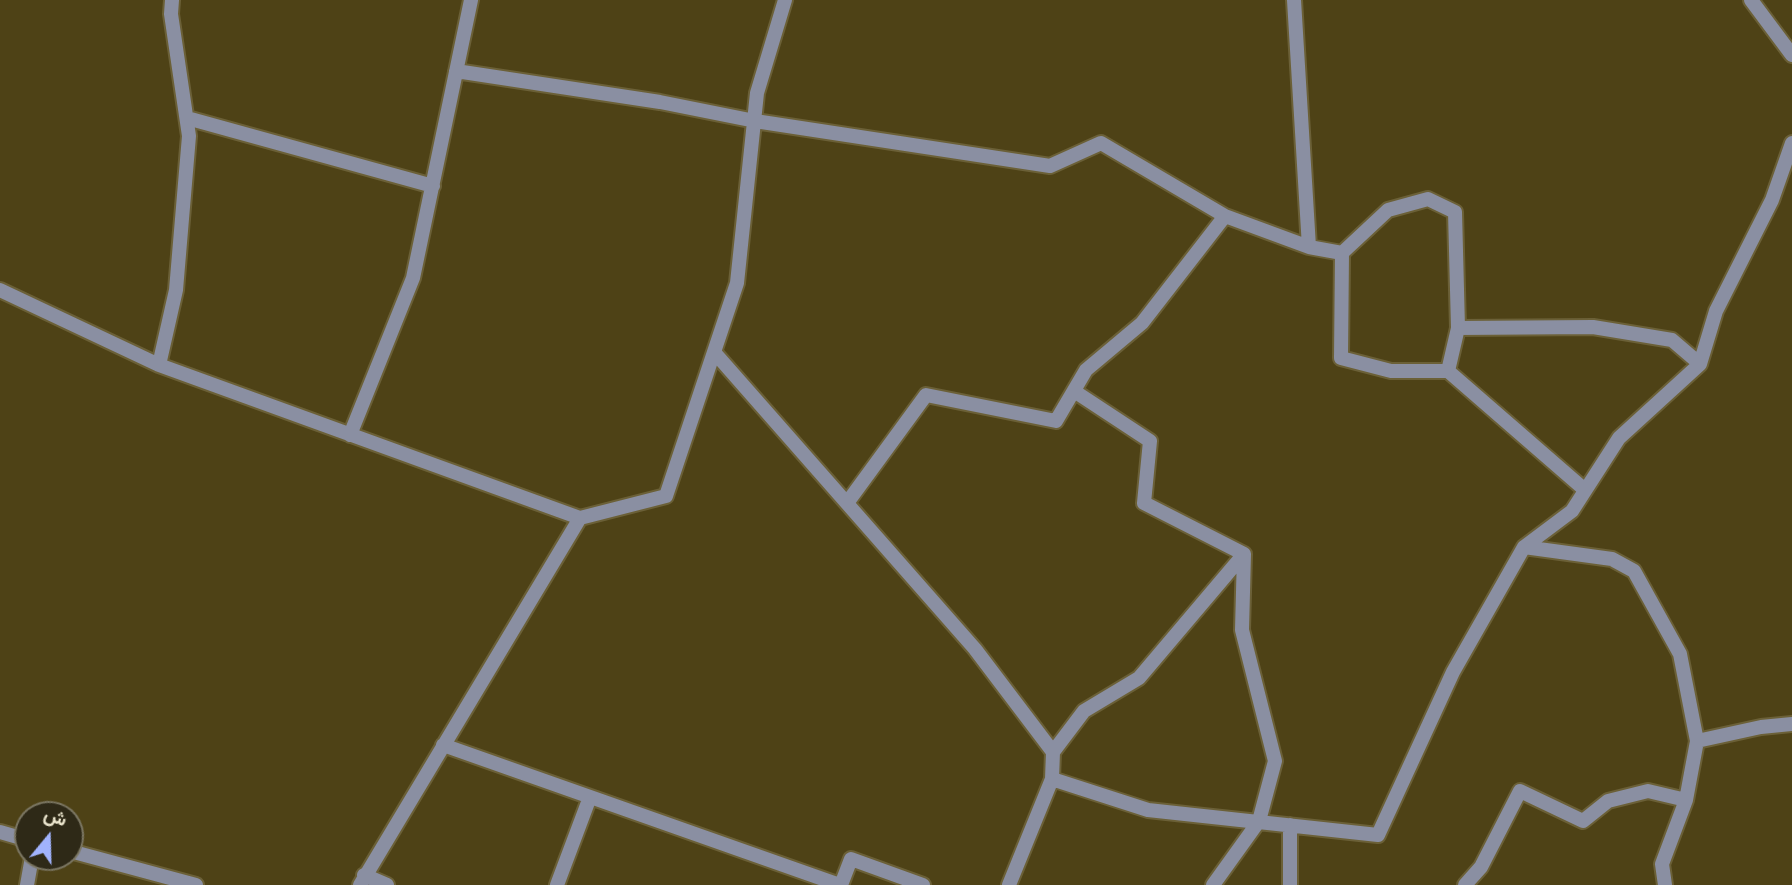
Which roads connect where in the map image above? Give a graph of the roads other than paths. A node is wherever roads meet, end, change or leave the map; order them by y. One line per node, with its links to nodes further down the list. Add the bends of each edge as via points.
1 (172, 0): 8 (street)
2 (471, 0): 7 (street)
3 (785, 0): 9 (street, via 757,93)
4 (1294, 0): 13 (street)
5 (1751, 0): 6 (street)
6 (1792, 55)
7 (456, 71): 9 (street); 11 (street)
8 (187, 118): 11 (street); 19 (street, via 176,290)
9 (755, 121): 12 (street, via 1049,166 1101,143); 17 (street, via 737,284)
10 (1792, 143): 18 (street, via 1772,201 1716,311)
11 (433, 186): 22 (street, via 413,278)
12 (1225, 216): 13 (street); 21 (street, via 1142,323 1086,370)
13 (1310, 247): 14 (street)
14 (1342, 253): 16 (street, via 1388,210 1428,199 1455,212); 20 (street, via 1340,358 1391,371)
15 (0, 289): 19 (street)
16 (1458, 328): 18 (street, via 1593,327 1672,341); 20 (street)
17 (714, 352): 24 (street); 25 (street, via 666,496)
18 (1700, 364): 23 (street, via 1619,438)
19 (159, 365): 22 (street)
20 (1448, 371): 23 (street)
21 (1074, 391): 24 (street, via 1056,421 926,395); 27 (street, via 1150,441 1144,503)
22 (350, 435): 25 (street)
23 (1585, 490): 26 (street, via 1572,511)
24 (847, 503): 31 (street, via 975,649)
25 (580, 518): 30 (street)
26 (1524, 547): 29 (street, via 1612,559 1634,570 1680,654); 36 (street, via 1453,672 1378,835)
27 (1244, 554): 31 (street, via 1139,677 1084,711); 35 (street, via 1242,631 1275,761)
28 (1792, 724): 29 (street)
29 (1697, 741): 34 (street)
30 (443, 745): 33 (street); 38 (street)
31 (1053, 752): 32 (street)
32 (1052, 779): 35 (street, via 1148,810); 44 (street)
33 (590, 797): 41 (street); 42 (street)
34 (1686, 800): 47 (street, via 1648,791 1608,801 1583,821 1520,791 1481,867); 48 (street, via 1662,864)
35 (1259, 821): 36 (street); 45 (street)
36 (1290, 825): 46 (street)
37 (84, 855): 39 (street)
38 (362, 880): 40 (street)
39 (196, 885)
40 (387, 885)
41 (557, 885)
42 (841, 885): 43 (street, via 851,859)
43 (923, 885)
44 (1009, 885)
45 (1213, 885)
46 (1290, 885)
47 (1465, 885)
48 (1665, 885)

